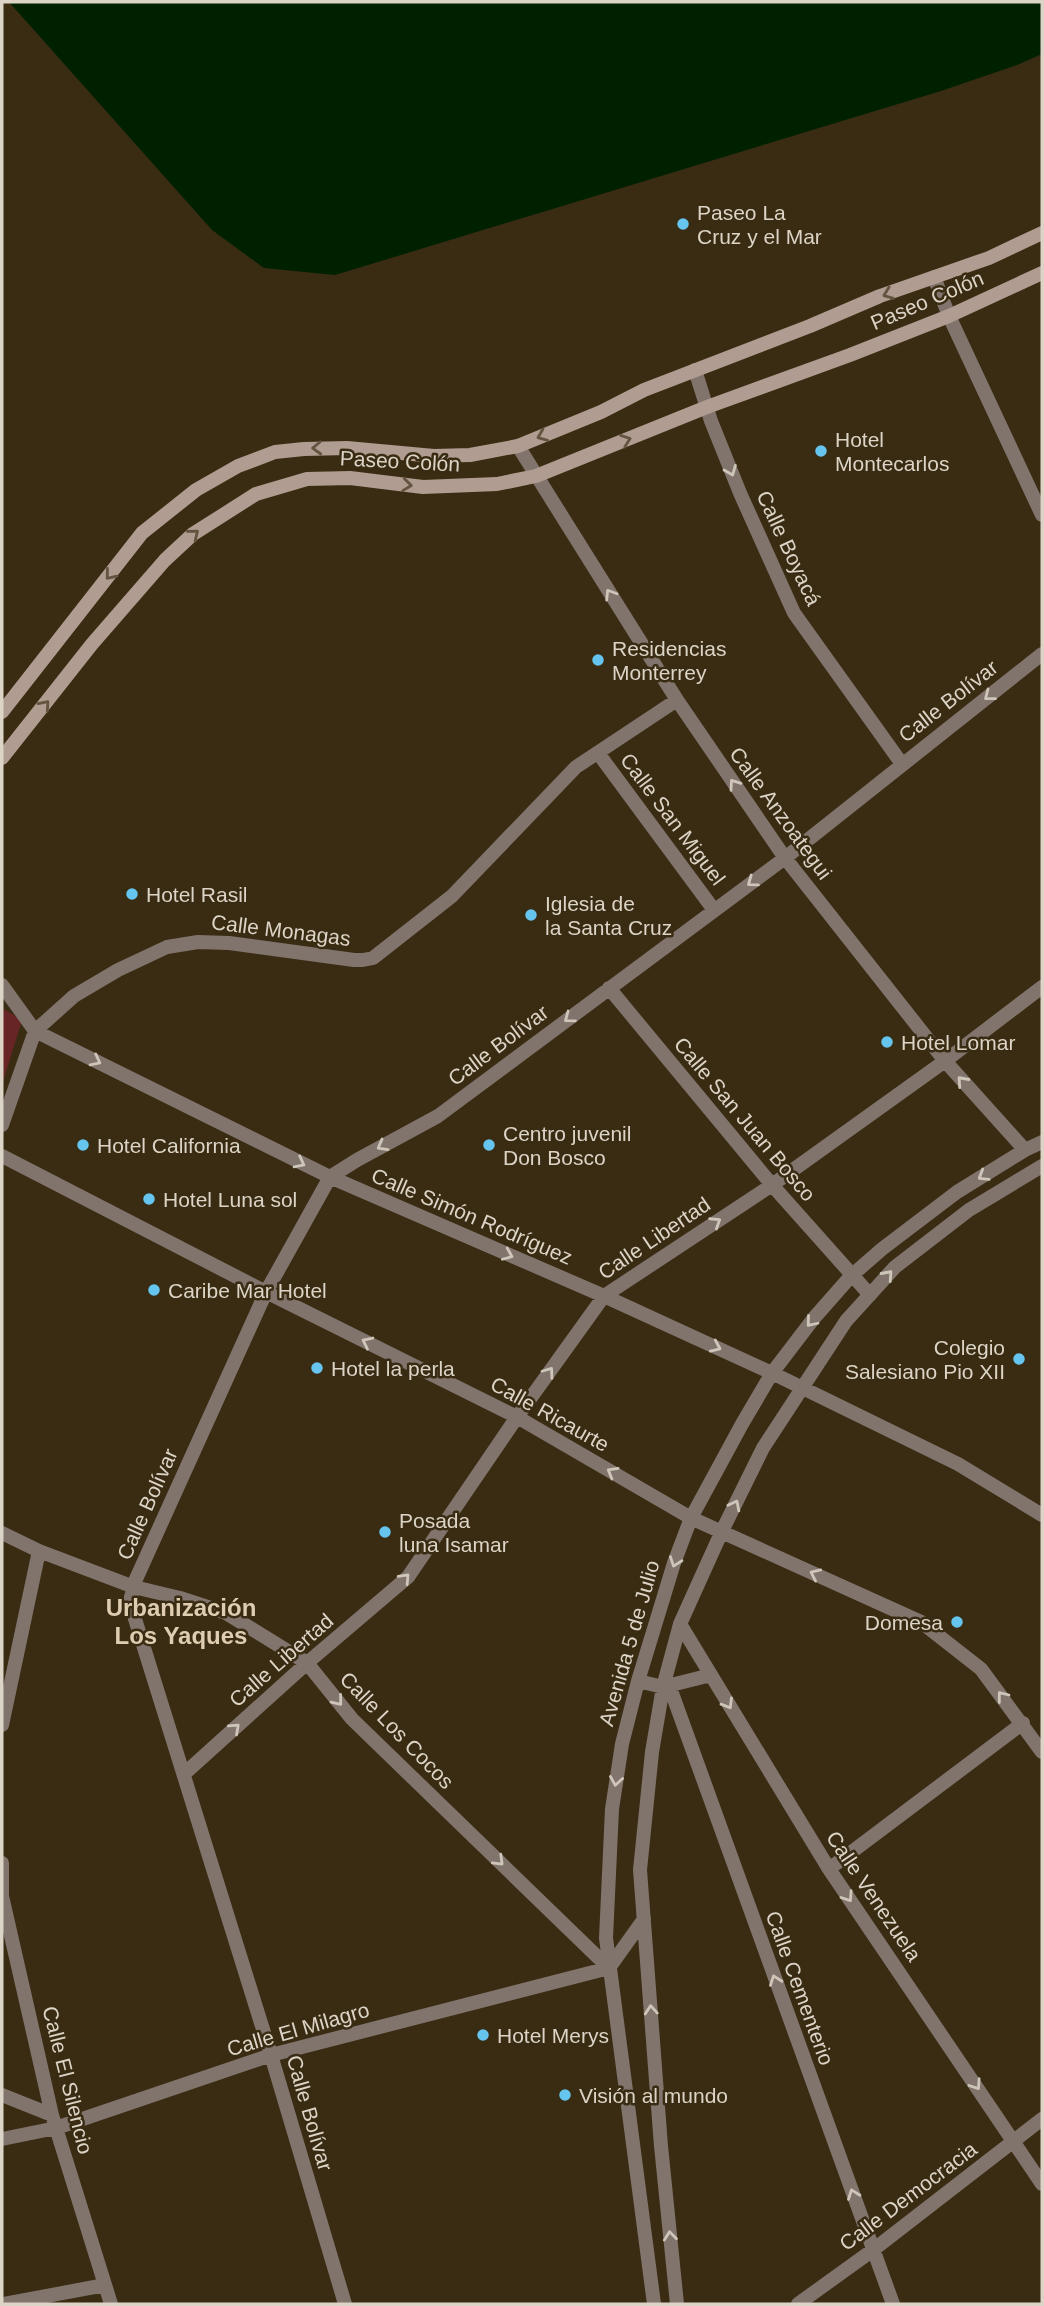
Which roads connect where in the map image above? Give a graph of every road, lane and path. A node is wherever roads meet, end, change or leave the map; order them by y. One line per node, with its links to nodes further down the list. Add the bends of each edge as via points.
1 (1042, 235): 3 (street, Paseo Colón)
2 (1042, 273): 4 (street, Paseo Colón)
3 (934, 276): 4 (street); 5 (street, Paseo Colón, one-way to 5)
4 (949, 316): 6 (street, Paseo Colón); 9 (street)
5 (695, 370): 6 (street, Calle Boyacá); 7 (street, Paseo Colón, one-way to 7)
6 (707, 407): 8 (street, Paseo Colón, one-way to 6); 15 (street, Calle Boyacá, one-way to 15, via 793,613)
7 (518, 446): 8 (street, Calle Anzoategui); 12 (street, Paseo Colón, one-way to 12, via 434,456 304,449 275,452 228,471 142,533)
8 (536, 476): 11 (street, Calle Anzoategui, one-way to 8); 14 (street, Paseo Colón, one-way to 8, via 165,560 193,534 256,494 307,479 350,478 423,487 497,484)
9 (1042, 515)
10 (1042, 654): 15 (street, Calle Bolívar, one-way to 15)
11 (677, 700): 13 (street, Calle Monagas); 16 (street, Calle Anzoategui, one-way to 11)
12 (2, 712)
13 (598, 753): 17 (street, Calle San Miguel); 21 (street, Calle Monagas, via 576,766 452,896 373,957 354,960 229,943 167,947 88,986)
14 (2, 758)
15 (902, 764): 16 (street, Calle Bolívar)
16 (785, 858): 17 (street, Calle Bolívar, one-way to 17); 22 (street, Calle Anzoategui)
17 (714, 910): 20 (street, Calle Bolívar)
18 (2, 985): 21 (street)
19 (1042, 987): 22 (street, Calle Libertad)
20 (609, 988): 28 (street, Calle Bolívar, one-way to 28, via 438,1115); 29 (street, Calle San Juan Bosco)
21 (35, 1031): 23 (street); 28 (street, Calle Simón Rodríguez, one-way to 28)
22 (945, 1061): 25 (street, Calle Anzoategui, one-way to 22); 29 (street, Calle Libertad)
23 (2, 1125)
24 (1042, 1142): 25 (street, Avenida 5 de Julio)
25 (1025, 1150): 30 (street, Avenida 5 de Julio, one-way to 30, via 957,1192)
26 (2, 1156): 31 (street, Calle Ricaurte)
27 (1042, 1166): 32 (street, Avenida 5 de Julio, one-way to 27, via 895,1267 969,1210)
28 (330, 1178): 31 (street, Calle Bolívar); 33 (street, Calle Simón Rodríguez, one-way to 33)
29 (772, 1185): 30 (street, Calle San Juan Bosco); 33 (street, Calle Libertad, one-way to 29)
30 (851, 1276): 32 (street, Calle San Juan Bosco); 34 (street, Avenida 5 de Julio, one-way to 34)
31 (266, 1292): 36 (street, Calle Ricaurte, one-way to 31); 42 (street, Calle Bolívar)
32 (870, 1295): 35 (street, Avenida 5 de Julio, via 846,1321)
33 (604, 1296): 34 (street, Calle Simón Rodríguez, one-way to 34); 36 (street, Calle Libertad, one-way to 33)
34 (772, 1373): 35 (street, Calle Simón Rodríguez); 38 (street, Avenida 5 de Julio)
35 (803, 1388): 37 (street, Calle Simón Rodríguez, via 958,1464); 39 (street, Avenida 5 de Julio, one-way to 35, via 763,1448)
36 (517, 1417): 38 (street, Calle Ricaurte, one-way to 36); 44 (street, Calle Libertad, one-way to 36, via 408,1577)
37 (1042, 1514)
38 (691, 1518): 39 (street, Calle Ricaurte); 46 (street, Avenida 5 de Julio, one-way to 46)
39 (722, 1531): 43 (street, Avenida 5 de Julio); 48 (street, Calle Ricaurte, one-way to 39, via 981,1669 921,1622)
40 (2, 1533): 41 (street, Calle Los Cocos)
41 (38, 1550): 42 (street, Calle Los Cocos); 49 (street)
42 (134, 1587): 44 (street, Calle Los Cocos, via 226,1613); 51 (street, Calle Bolívar, via 131,1606)
43 (680, 1624): 45 (street, Calle Venezuela); 47 (street, Avenida 5 de Julio)
44 (307, 1663): 51 (street, Calle Libertad, one-way to 44); 56 (street, Calle Los Cocos, one-way to 56, via 352,1719)
45 (711, 1675): 47 (street); 53 (street, Calle Venezuela, one-way to 53)
46 (638, 1681): 47 (street); 56 (street, Avenida 5 de Julio, one-way to 56, via 612,1808 606,1938)
47 (666, 1686): 55 (street, Avenida 5 de Julio, via 652,1752 640,1870); 64 (street, Calle Cementerio, one-way to 47)
48 (1023, 1723): 50 (street, Calle Ricaurte); 53 (street)
49 (2, 1725)
50 (1042, 1752)
51 (184, 1774): 57 (street, Calle Bolívar)
52 (2, 1863): 54 (street, Calle El Silencio)
53 (829, 1869): 62 (street, Calle Venezuela, one-way to 62)
54 (2, 1896): 60 (street, Calle El Silencio)
55 (644, 1919): 56 (street); 70 (street, Avenida 5 de Julio, one-way to 55)
56 (609, 1968): 57 (street, Calle El Milagro); 69 (street, Avenida 5 de Julio)
57 (271, 2055): 60 (street, Calle El Milagro); 68 (street, Calle Bolívar)
58 (2, 2095): 60 (street)
59 (1042, 2119): 62 (street, Calle Democracia)
60 (54, 2122): 61 (street, Calle El Milagro); 65 (street, Calle El Silencio)
61 (2, 2139)
62 (1014, 2141): 63 (street, Calle Venezuela); 64 (street, Calle Democracia)
63 (1042, 2184)
64 (873, 2250): 71 (street, Calle Democracia); 72 (street, Calle Cementerio)
65 (105, 2285): 66 (street); 67 (street, Calle El Silencio)
66 (4, 2304)
67 (111, 2304)
68 (345, 2304)
69 (654, 2304)
70 (677, 2304)
71 (798, 2304)
72 (893, 2304)

